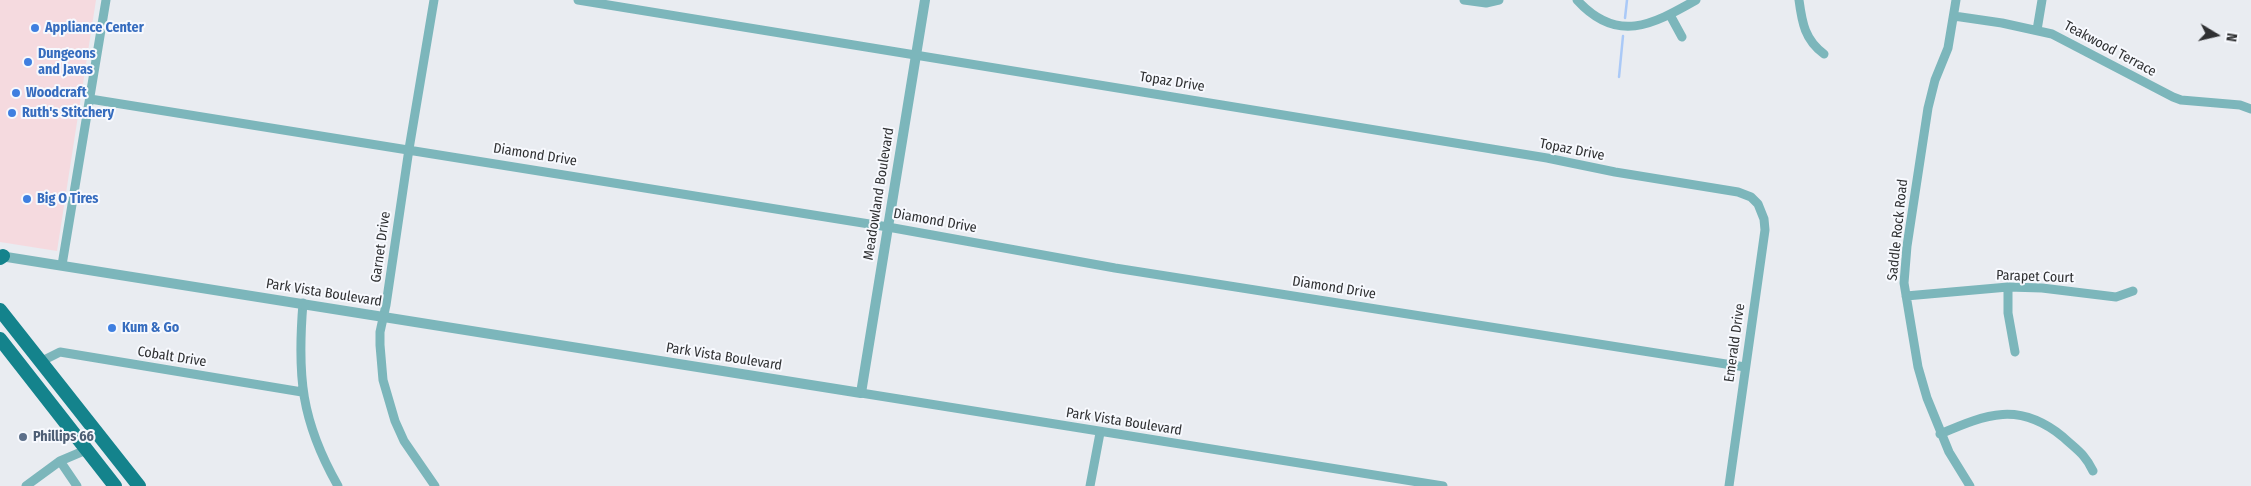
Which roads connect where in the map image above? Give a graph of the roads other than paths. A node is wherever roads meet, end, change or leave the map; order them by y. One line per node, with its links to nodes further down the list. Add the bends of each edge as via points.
1 (106, 0): 18 (street)
2 (434, 0): 20 (street, Garnet Drive)
3 (578, 0): 17 (street, Topaz Drive)
4 (925, 0): 17 (street, Meadowland Boulevard)
5 (1464, 0): 6 (street, via 1486,3)
6 (1499, 0)
7 (1576, 0): 12 (street, via 1596,17 1615,26 1637,27)
8 (1696, 0): 12 (street)
9 (1799, 0): 16 (street, via 1805,31 1812,45)
10 (1956, 0): 13 (street, Saddle Rock Road)
11 (2042, 0): 14 (street)
12 (1670, 15): 15 (street)
13 (1954, 16): 14 (street, Teakwood Terrace); 27 (street, Saddle Rock Road, via 1948,48 1928,108 1904,271)
14 (2036, 30): 19 (street, Teakwood Terrace, via 2058,37 2173,98)
15 (1682, 38)
16 (1824, 54)
17 (916, 55): 21 (street, Topaz Drive, via 1730,190 1751,197); 22 (street, Meadowland Boulevard)
18 (90, 99): 20 (street, Diamond Drive); 24 (street)
19 (2251, 109)
20 (409, 149): 22 (street, Diamond Drive); 30 (street, Garnet Drive)
21 (1758, 204): 34 (street, Emerald Drive, via 1765,230)
22 (888, 226): 34 (street, Diamond Drive, via 1108,266); 36 (street, Meadowland Boulevard)
23 (1, 257): 24 (street, Park Vista Boulevard)
24 (62, 265): 28 (street, Park Vista Boulevard)
25 (2008, 287): 26 (street, Parapet Court, via 2116,297); 27 (street, Parapet Court); 32 (street, via 2008,313)
26 (2133, 291)
27 (1906, 296): 38 (street, Saddle Rock Road, via 1918,367)
28 (303, 303): 30 (street, Park Vista Boulevard); 35 (street)
29 (0, 310): 33 (main road)
30 (383, 316): 36 (street, Park Vista Boulevard); 47 (street, Garnet Drive, via 380,345 388,400 404,442)
31 (0, 339): 39 (main road)
32 (2015, 352)
33 (40, 362): 35 (street, Cobalt Drive, via 60,352); 45 (main road)
34 (1745, 366): 50 (street, Emerald Drive)
35 (302, 392): 46 (street, via 313,432)
36 (861, 393): 37 (street, Park Vista Boulevard)
37 (1100, 433): 48 (street); 49 (street, Park Vista Boulevard)
38 (1940, 434): 41 (street, via 1984,416 2022,416 2055,431 2086,457); 51 (street, Saddle Rock Road)
39 (86, 450): 40 (street); 44 (main road); 45 (main road, via 103,453 124,478)
40 (60, 462): 42 (street); 43 (street)
41 (2093, 471)
42 (26, 486)
43 (78, 486)
44 (115, 486)
45 (137, 486)
46 (338, 486)
47 (435, 486)
48 (1090, 486)
49 (1443, 486)
50 (1729, 486)
51 (1970, 486)

